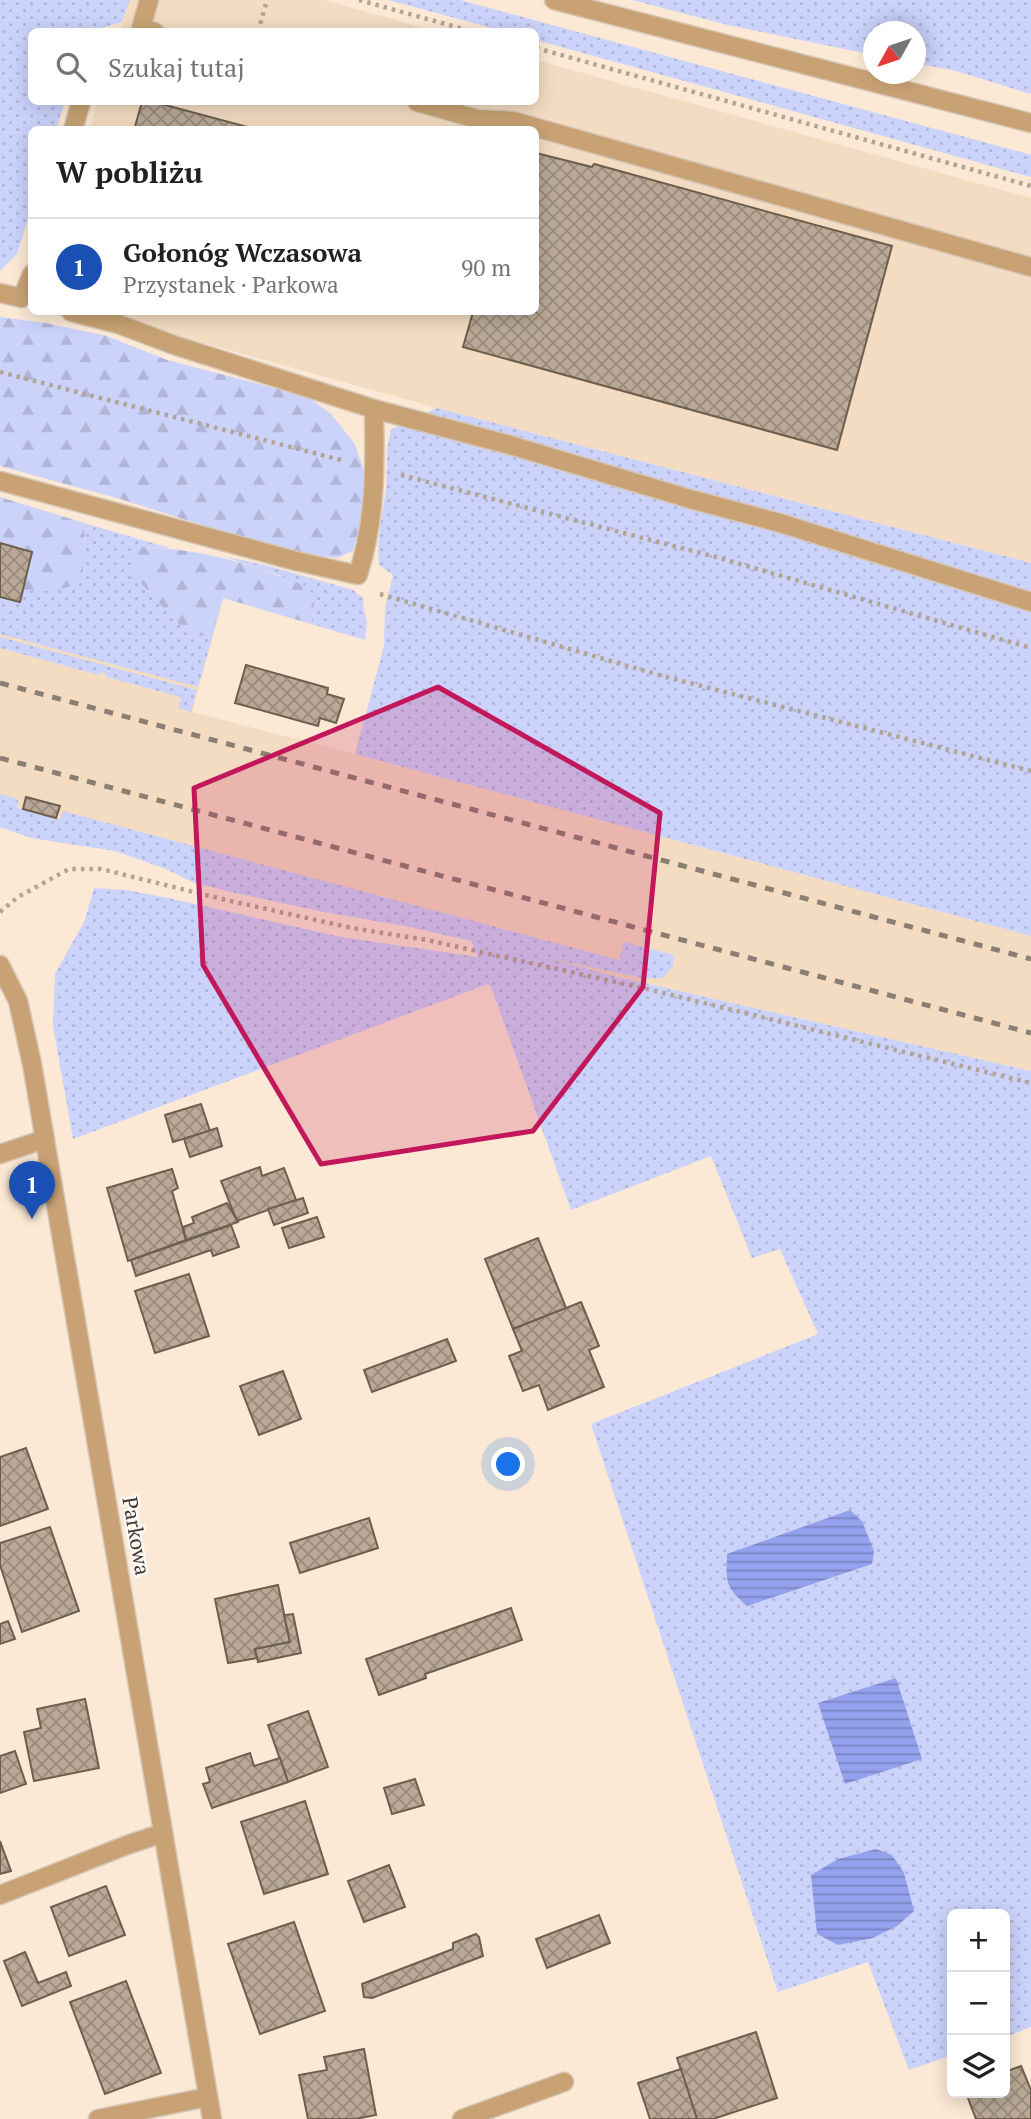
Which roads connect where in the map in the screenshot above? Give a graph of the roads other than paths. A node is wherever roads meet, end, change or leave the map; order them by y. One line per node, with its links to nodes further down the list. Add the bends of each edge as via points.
1 (149, 0): 3 (street)
2 (554, 0): 6 (street)
3 (144, 28)
4 (80, 105): 7 (street)
5 (428, 105): 8 (street, via 477,119)
6 (1031, 123)
7 (74, 126)
8 (531, 126)
9 (539, 128): 10 (street)
10 (1031, 267)
11 (0, 293): 12 (street)
12 (27, 299)
13 (83, 315): 14 (street)
14 (374, 409): 15 (street, via 374,502 358,575); 16 (street, via 793,527)
15 (0, 481)
16 (1031, 601)
17 (0, 965): 18 (street, Parkowa, via 18,1001)
18 (45, 1139): 19 (street); 20 (street, Parkowa)
19 (0, 1154)
20 (163, 1833): 21 (street); 23 (street, Parkowa)
21 (0, 1895)
22 (564, 2082): 26 (street)
23 (208, 2097): 24 (street); 25 (street, Parkowa)
24 (99, 2119)
25 (212, 2119)
26 (463, 2119)

